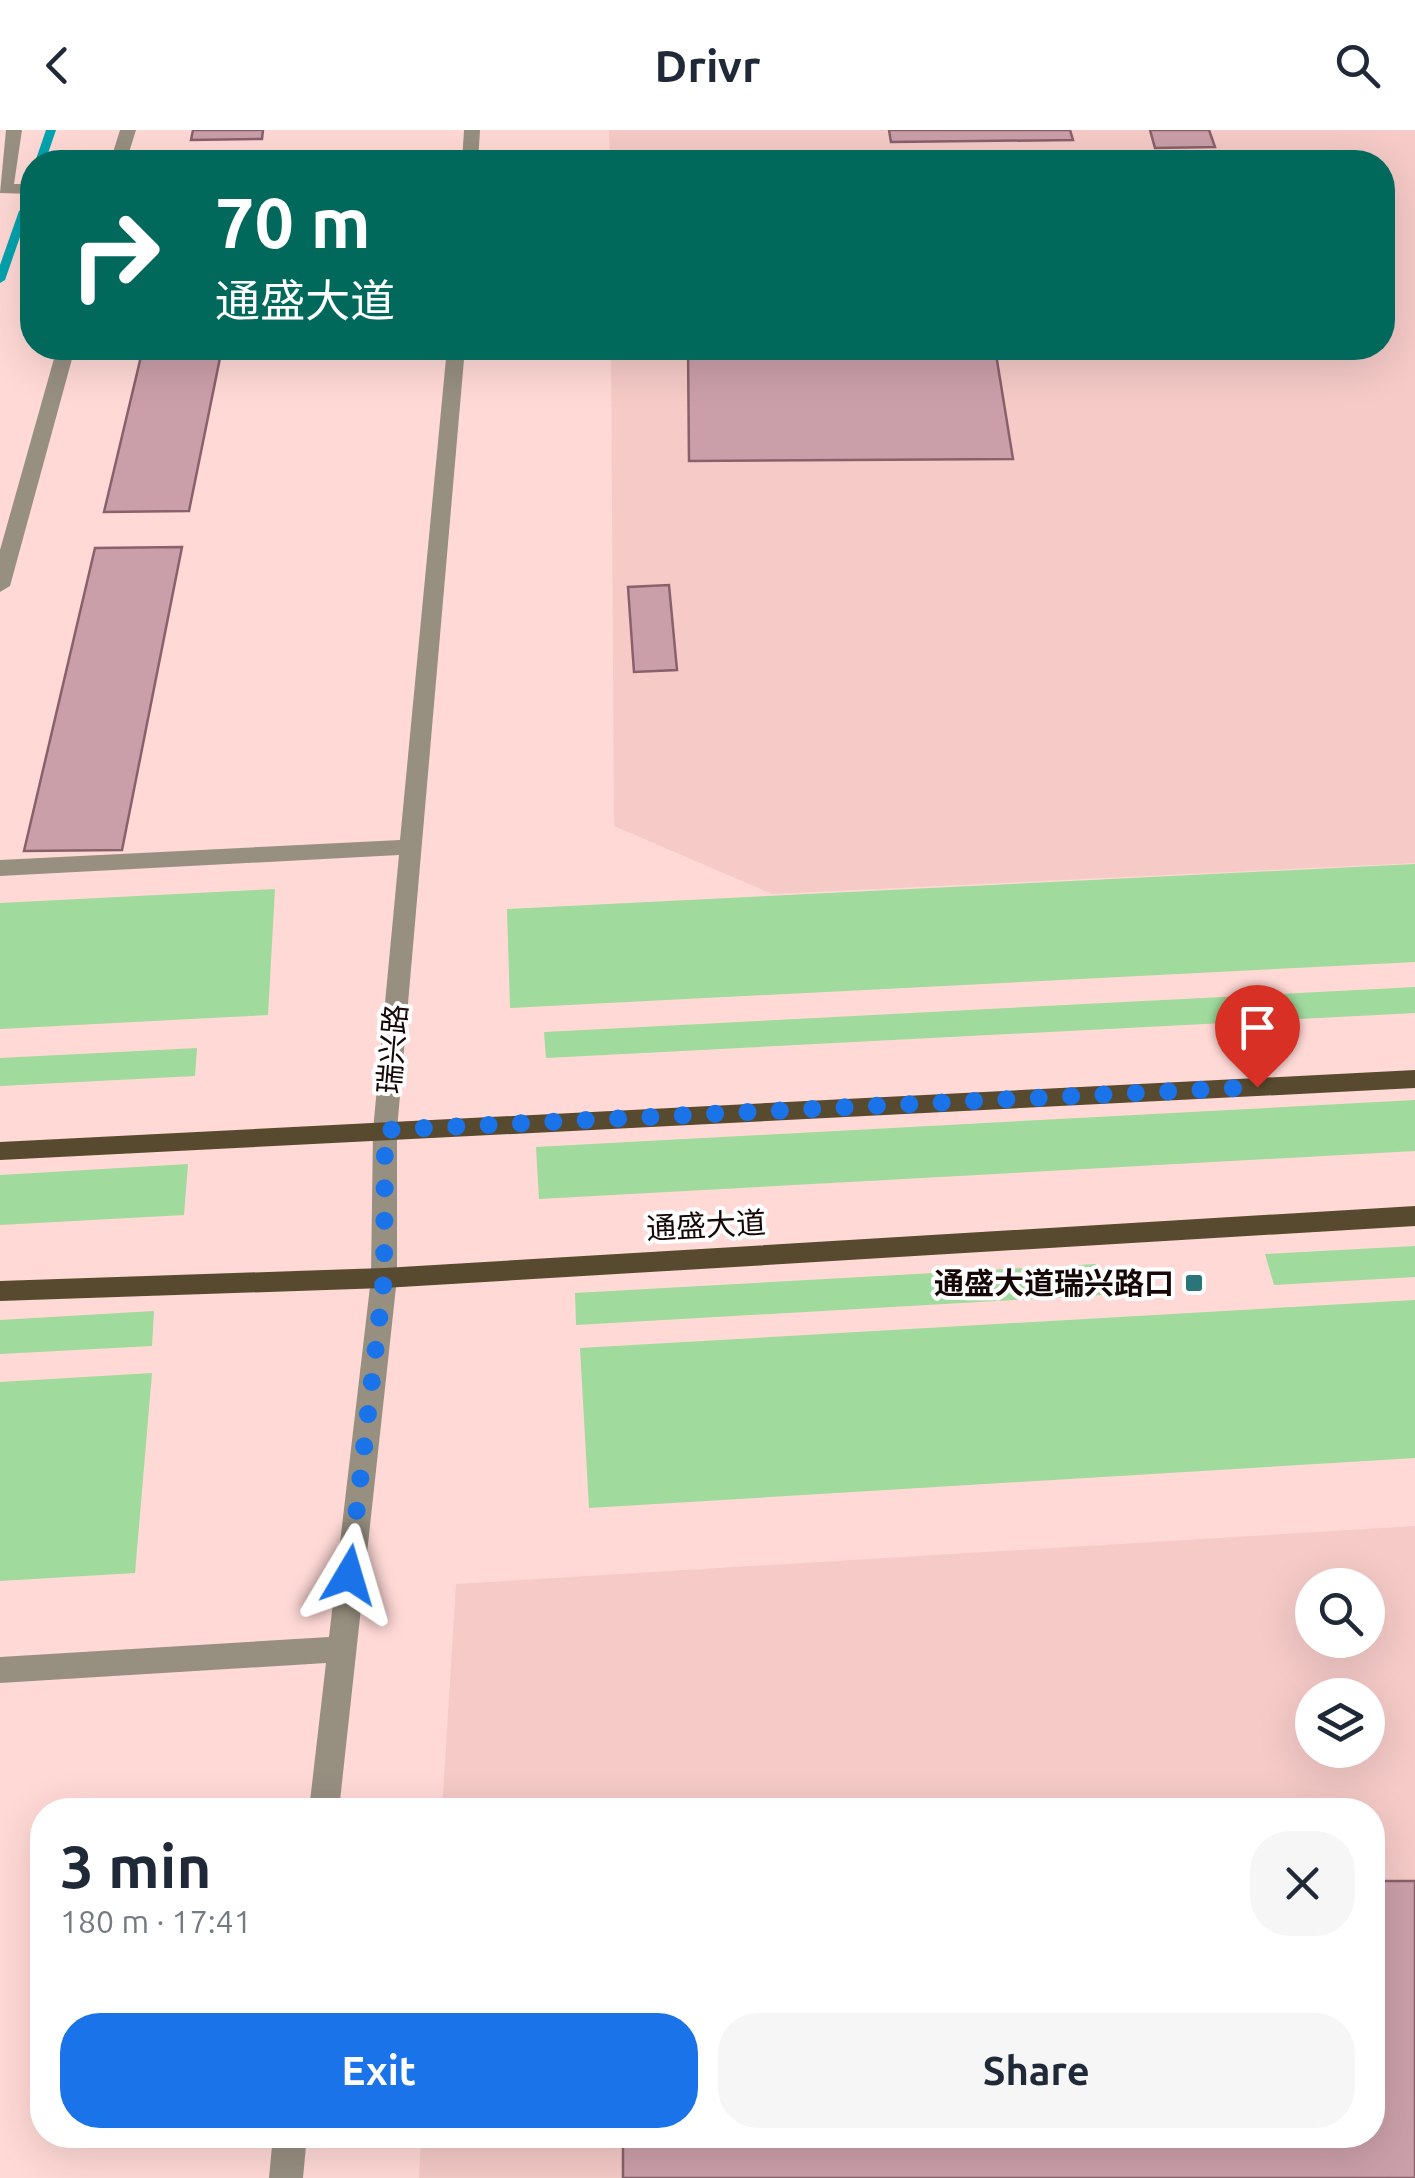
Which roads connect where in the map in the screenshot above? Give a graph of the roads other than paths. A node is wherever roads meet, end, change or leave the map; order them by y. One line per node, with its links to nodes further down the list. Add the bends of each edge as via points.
1 (14, 130): 2 (street)
2 (2, 197)
3 (63, 360): 5 (street)
4 (455, 360): 6 (street, 瑞兴路)
5 (0, 586)
6 (410, 847): 7 (street); 9 (street, 瑞兴路)
7 (0, 868)
8 (1415, 1079): 9 (main road)
9 (385, 1130): 10 (main road); 12 (street, 瑞兴路)
10 (0, 1151)
11 (1415, 1216): 12 (main road, 通盛大道)
12 (384, 1278): 13 (main road, 通盛大道); 14 (street, 瑞兴路)
13 (0, 1291)
14 (340, 1649): 15 (street); 16 (street, 瑞兴路)
15 (0, 1670)
16 (325, 1798)
17 (289, 2148): 18 (street)
18 (286, 2178)

